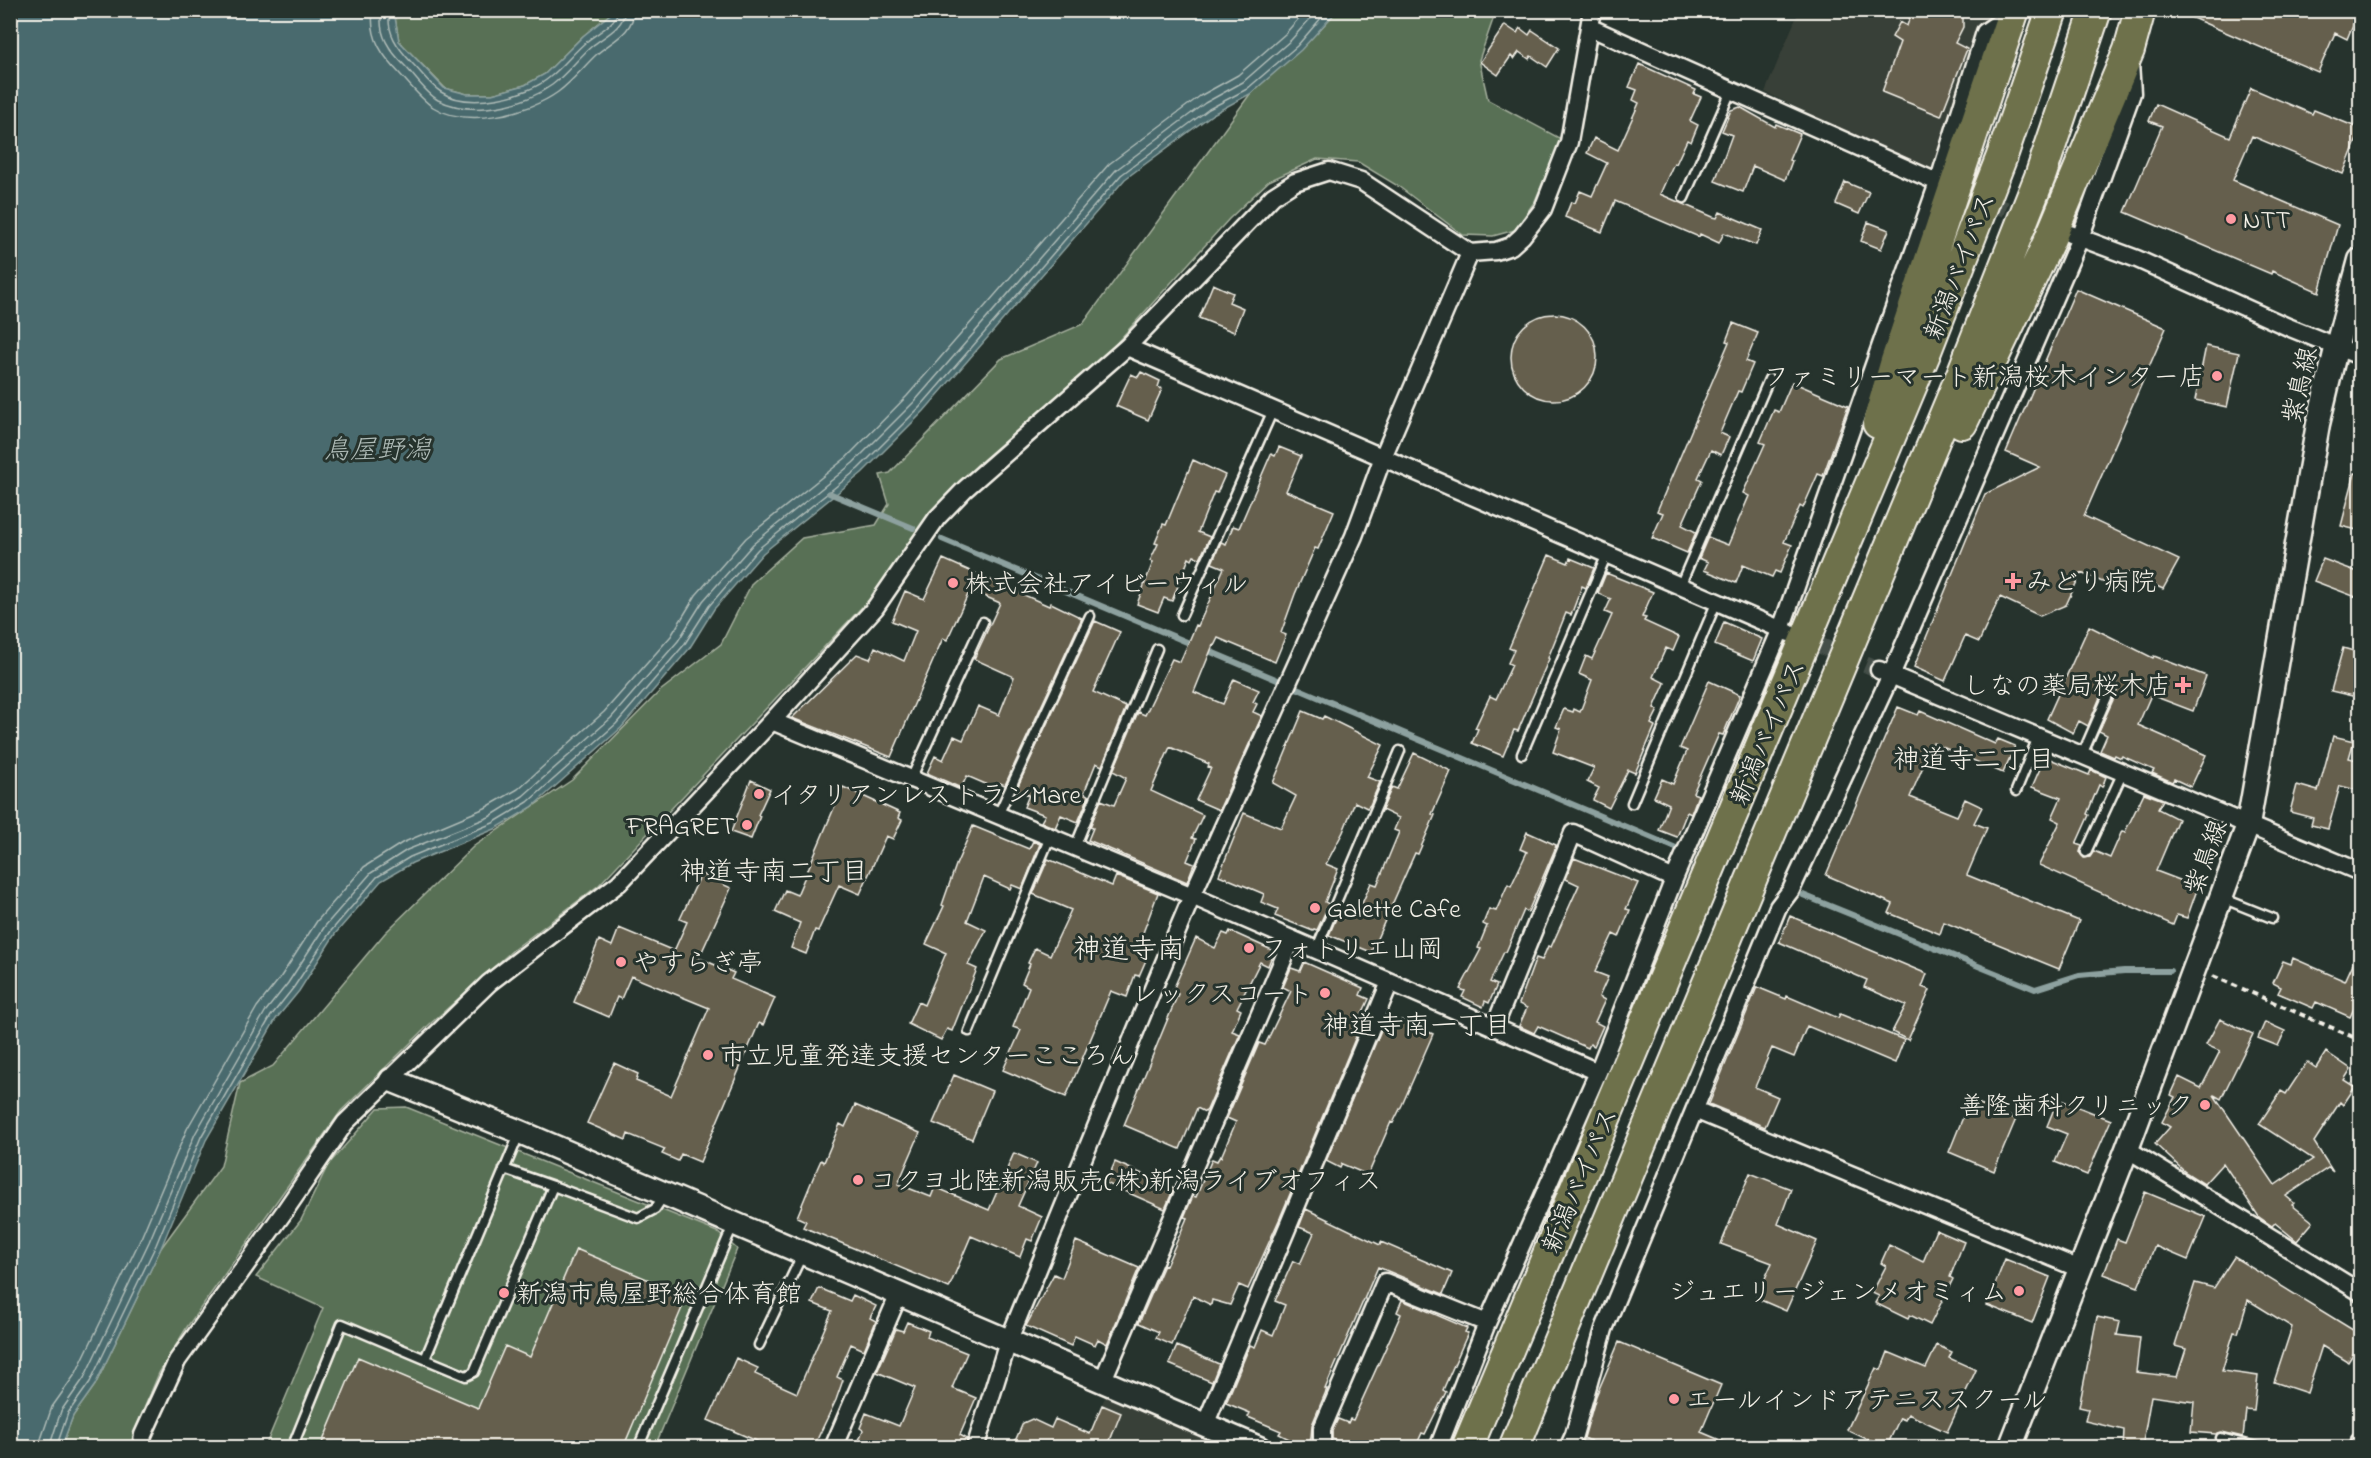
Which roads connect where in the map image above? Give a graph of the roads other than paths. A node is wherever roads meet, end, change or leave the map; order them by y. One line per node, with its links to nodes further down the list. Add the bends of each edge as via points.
1 (2052, 10): 20 (highway, 新潟バイパス, via 2002,156)
2 (2096, 10): 35 (highway, 新潟バイパス, via 2041,174)
3 (2140, 10): 6 (highway)
4 (2014, 11): 8 (street, via 1985,32); 20 (highway, via 1896,361)
5 (1590, 19): 7 (street); 11 (street, via 1569,142 1543,208 1511,246)
6 (2129, 50): 10 (street, via 2132,93); 35 (highway, via 2049,241)
7 (1731, 91): 8 (street); 9 (lane)
8 (1942, 185): 26 (street)
9 (1684, 198)
10 (2073, 236): 13 (street, via 2138,259); 28 (street)
11 (1470, 253): 14 (street, via 1361,181 1329,171 1295,182 1273,196); 18 (street)
12 (2361, 260): 13 (street, 紫鳥線)
13 (2337, 345): 15 (street); 41 (street, 紫鳥線, via 2318,424)
14 (1127, 347): 17 (street); 30 (street, via 937,518 875,608)
15 (2361, 356)
16 (1769, 379): 21 (lane)
17 (1274, 410): 18 (street); 23 (lane)
18 (1383, 457): 19 (street); 47 (street, via 1354,536)
19 (1607, 554): 21 (street); 33 (lane)
20 (1837, 564): 84 (highway, 新潟バイパス)
21 (1680, 586): 22 (street)
22 (1717, 601): 26 (street); 39 (lane)
23 (1182, 615)
24 (1090, 616): 40 (lane)
25 (982, 622): 37 (lane)
26 (1787, 632): 46 (street)
27 (1157, 649): 43 (lane)
28 (1885, 673): 31 (street); 57 (street, via 1791,890 1778,908)
29 (2112, 686): 34 (lane)
30 (772, 721): 37 (street); 56 (street, via 619,882 489,982)
31 (2038, 736): 34 (street); 38 (lane)
32 (1400, 751): 51 (lane)
33 (1522, 754)
34 (2082, 755): 36 (street)
35 (1798, 768): 85 (highway, 新潟バイパス)
36 (2123, 772): 41 (street); 44 (lane)
37 (911, 779): 40 (street)
38 (2016, 791)
39 (1632, 803)
40 (998, 815): 42 (street)
41 (2248, 825): 45 (street); 48 (street, 紫鳥線)
42 (1050, 837): 43 (street); 54 (lane)
43 (1074, 847): 47 (street)
44 (2086, 852)
45 (2361, 872)
46 (1674, 879): 53 (street, via 1573,833); 55 (street)
47 (1192, 896): 50 (street); 69 (street)
48 (2221, 898): 49 (lane); 59 (street, 紫鳥線)
49 (2271, 918)
50 (1292, 939): 51 (street); 72 (street)
51 (1316, 950): 52 (street)
52 (1390, 982): 53 (street); 73 (street)
53 (1494, 1028): 55 (street)
54 (969, 1031)
55 (1598, 1072): 68 (street)
56 (391, 1080): 58 (street); 76 (street, via 345,1123 177,1360)
57 (1695, 1110): 65 (street); 86 (street, via 1604,1329)
58 (520, 1132): 60 (lane); 62 (street)
59 (2127, 1149): 65 (street, 紫鳥線); 66 (street)
60 (504, 1169): 61 (lane); 71 (lane)
61 (553, 1186): 62 (lane, via 638,1218 655,1209); 71 (lane, via 474,1372 466,1376)
62 (666, 1194): 63 (street)
63 (734, 1223): 64 (street); 78 (lane)
64 (803, 1253): 67 (street); 70 (lane)
65 (2080, 1269): 87 (street, 紫鳥線)
66 (2361, 1292)
67 (899, 1294): 69 (street); 79 (street)
68 (1487, 1323): 82 (street, via 1385,1282 1322,1430); 83 (street)
69 (1008, 1342): 72 (street); 80 (street)
70 (759, 1345)
71 (425, 1359): 77 (lane, via 342,1324)
72 (1102, 1382): 73 (street)
73 (1205, 1425): 81 (street)
74 (2221, 1438): 88 (lane)
75 (2361, 1441): 89 (street)
76 (141, 1448)
77 (292, 1448)
78 (638, 1448)
79 (833, 1448)
80 (975, 1448)
81 (1259, 1448)
82 (1322, 1448)
83 (1438, 1448)
84 (1467, 1448)
85 (1514, 1448)
86 (1568, 1448)
87 (2010, 1448)
88 (2260, 1448)
89 (2359, 1448)

